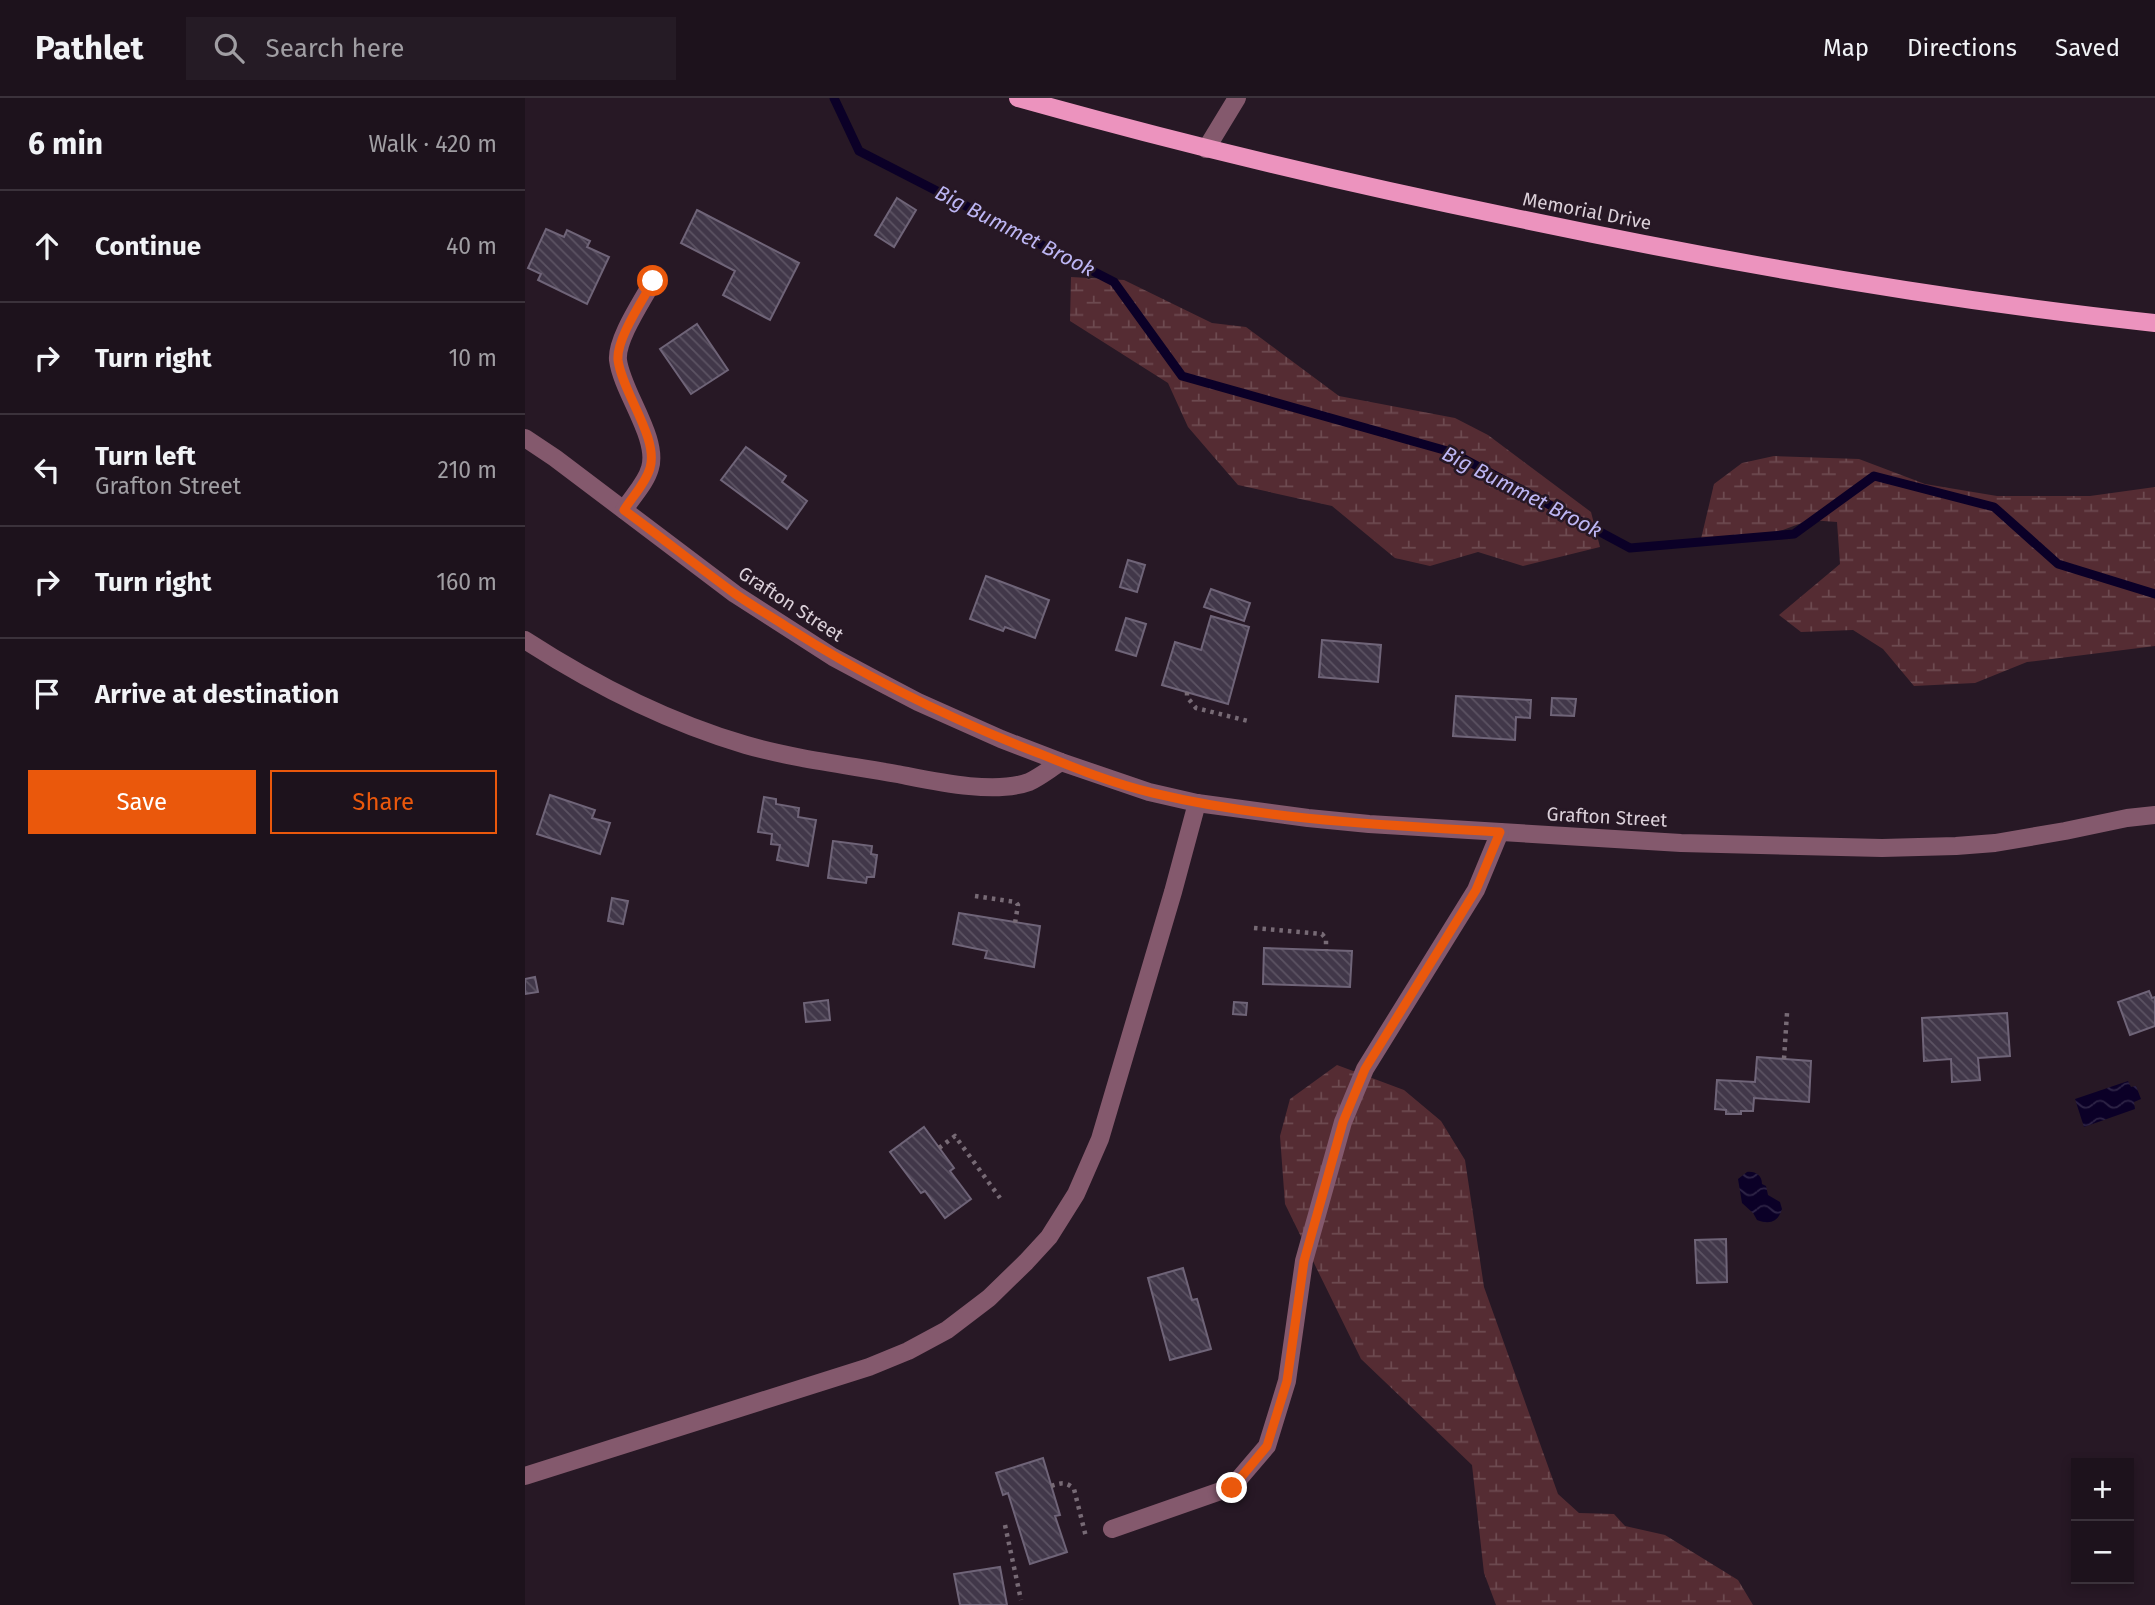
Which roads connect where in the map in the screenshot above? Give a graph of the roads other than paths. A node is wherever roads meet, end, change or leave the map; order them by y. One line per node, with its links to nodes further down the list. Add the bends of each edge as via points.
1 (1018, 98): 3 (main road, Memorial Drive)
2 (1237, 98): 3 (street)
3 (1206, 149): 5 (main road, Memorial Drive, via 1732,262)
4 (653, 281): 7 (street, via 618,358 652,458 650,471)
5 (2155, 323)
6 (525, 438): 7 (street, Grafton Street)
7 (624, 510): 9 (street, Grafton Street, via 735,594 834,657 918,702)
8 (525, 640): 9 (street, via 668,716 747,745 803,758 997,787 1029,782)
9 (1061, 762): 10 (street, Grafton Street)
10 (1197, 803): 12 (street, Grafton Street, via 1369,824); 13 (street, via 1100,1139 1076,1194 1049,1237 1026,1262 961,1321 898,1355)
11 (2155, 815): 12 (street, Grafton Street, via 1995,843 1882,848)
12 (1500, 832): 14 (street, via 1476,890 1365,1069 1343,1122 1304,1261 1287,1381 1267,1446 1232,1488)
13 (525, 1476)
14 (1112, 1530)

